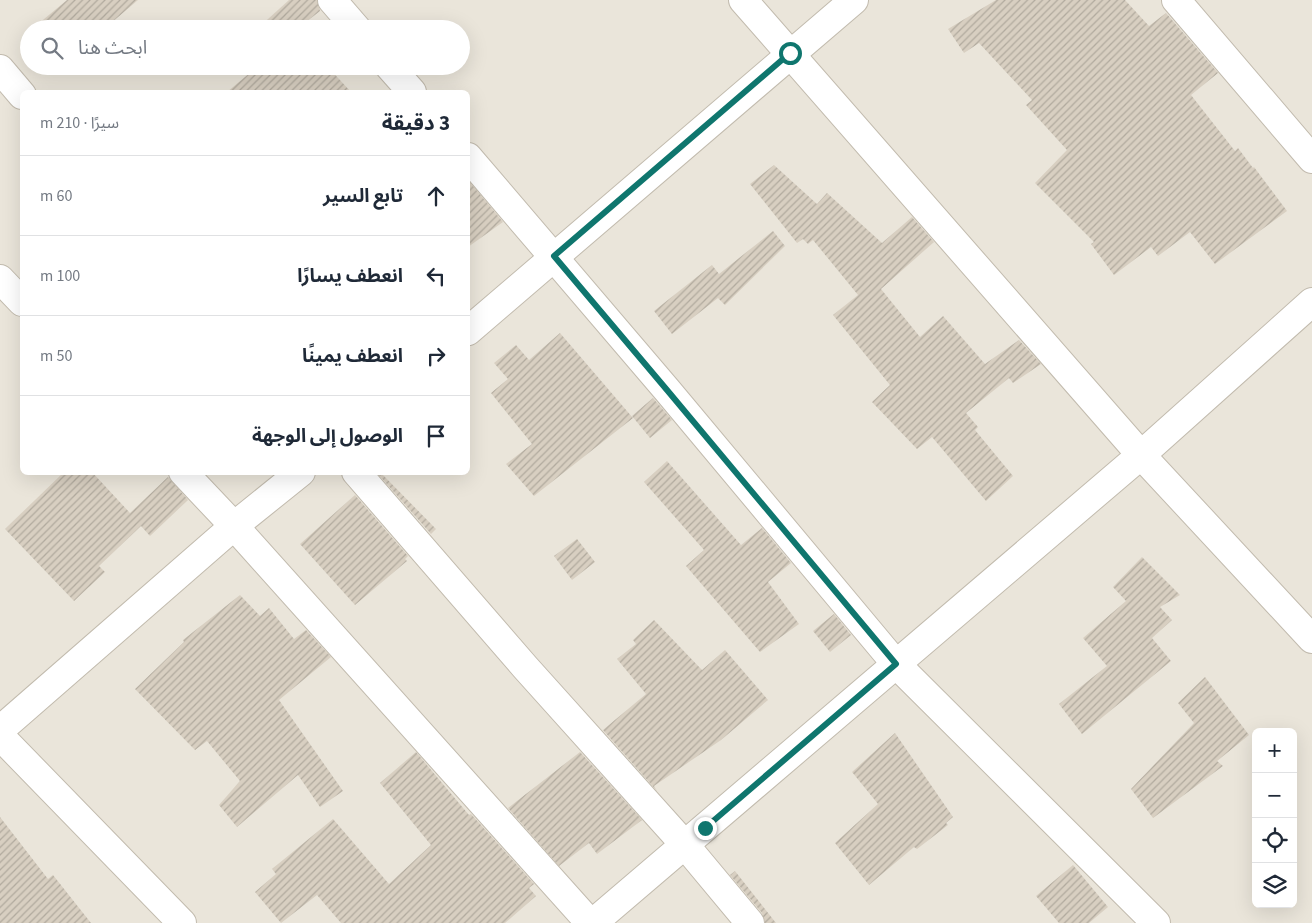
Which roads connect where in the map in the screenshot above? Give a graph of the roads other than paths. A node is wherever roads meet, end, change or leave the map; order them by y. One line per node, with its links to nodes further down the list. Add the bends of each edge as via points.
1 (332, 0): 5 (street)
2 (743, 0): 6 (street)
3 (854, 0): 6 (street)
4 (1176, 0): 12 (street)
5 (349, 20)
6 (790, 53): 13 (street); 18 (street)
7 (0, 69): 10 (street)
8 (397, 75): 9 (street)
9 (410, 90)
10 (20, 93)
11 (470, 158): 13 (street)
12 (1312, 159)
13 (554, 256): 17 (street); 24 (street)
14 (0, 278): 15 (street)
15 (20, 300)
16 (1312, 302): 18 (street)
17 (470, 329)
18 (1141, 455): 23 (street); 24 (street)
19 (186, 475): 22 (street)
20 (297, 475): 22 (street)
21 (359, 475): 27 (street)
22 (234, 526): 25 (street); 29 (street)
23 (1312, 639)
24 (896, 664): 27 (street); 31 (street)
25 (0, 730)
26 (0, 736): 28 (street)
27 (685, 845): 29 (street); 30 (street)
28 (182, 923)
29 (592, 923)
30 (750, 923)
31 (1156, 923)

